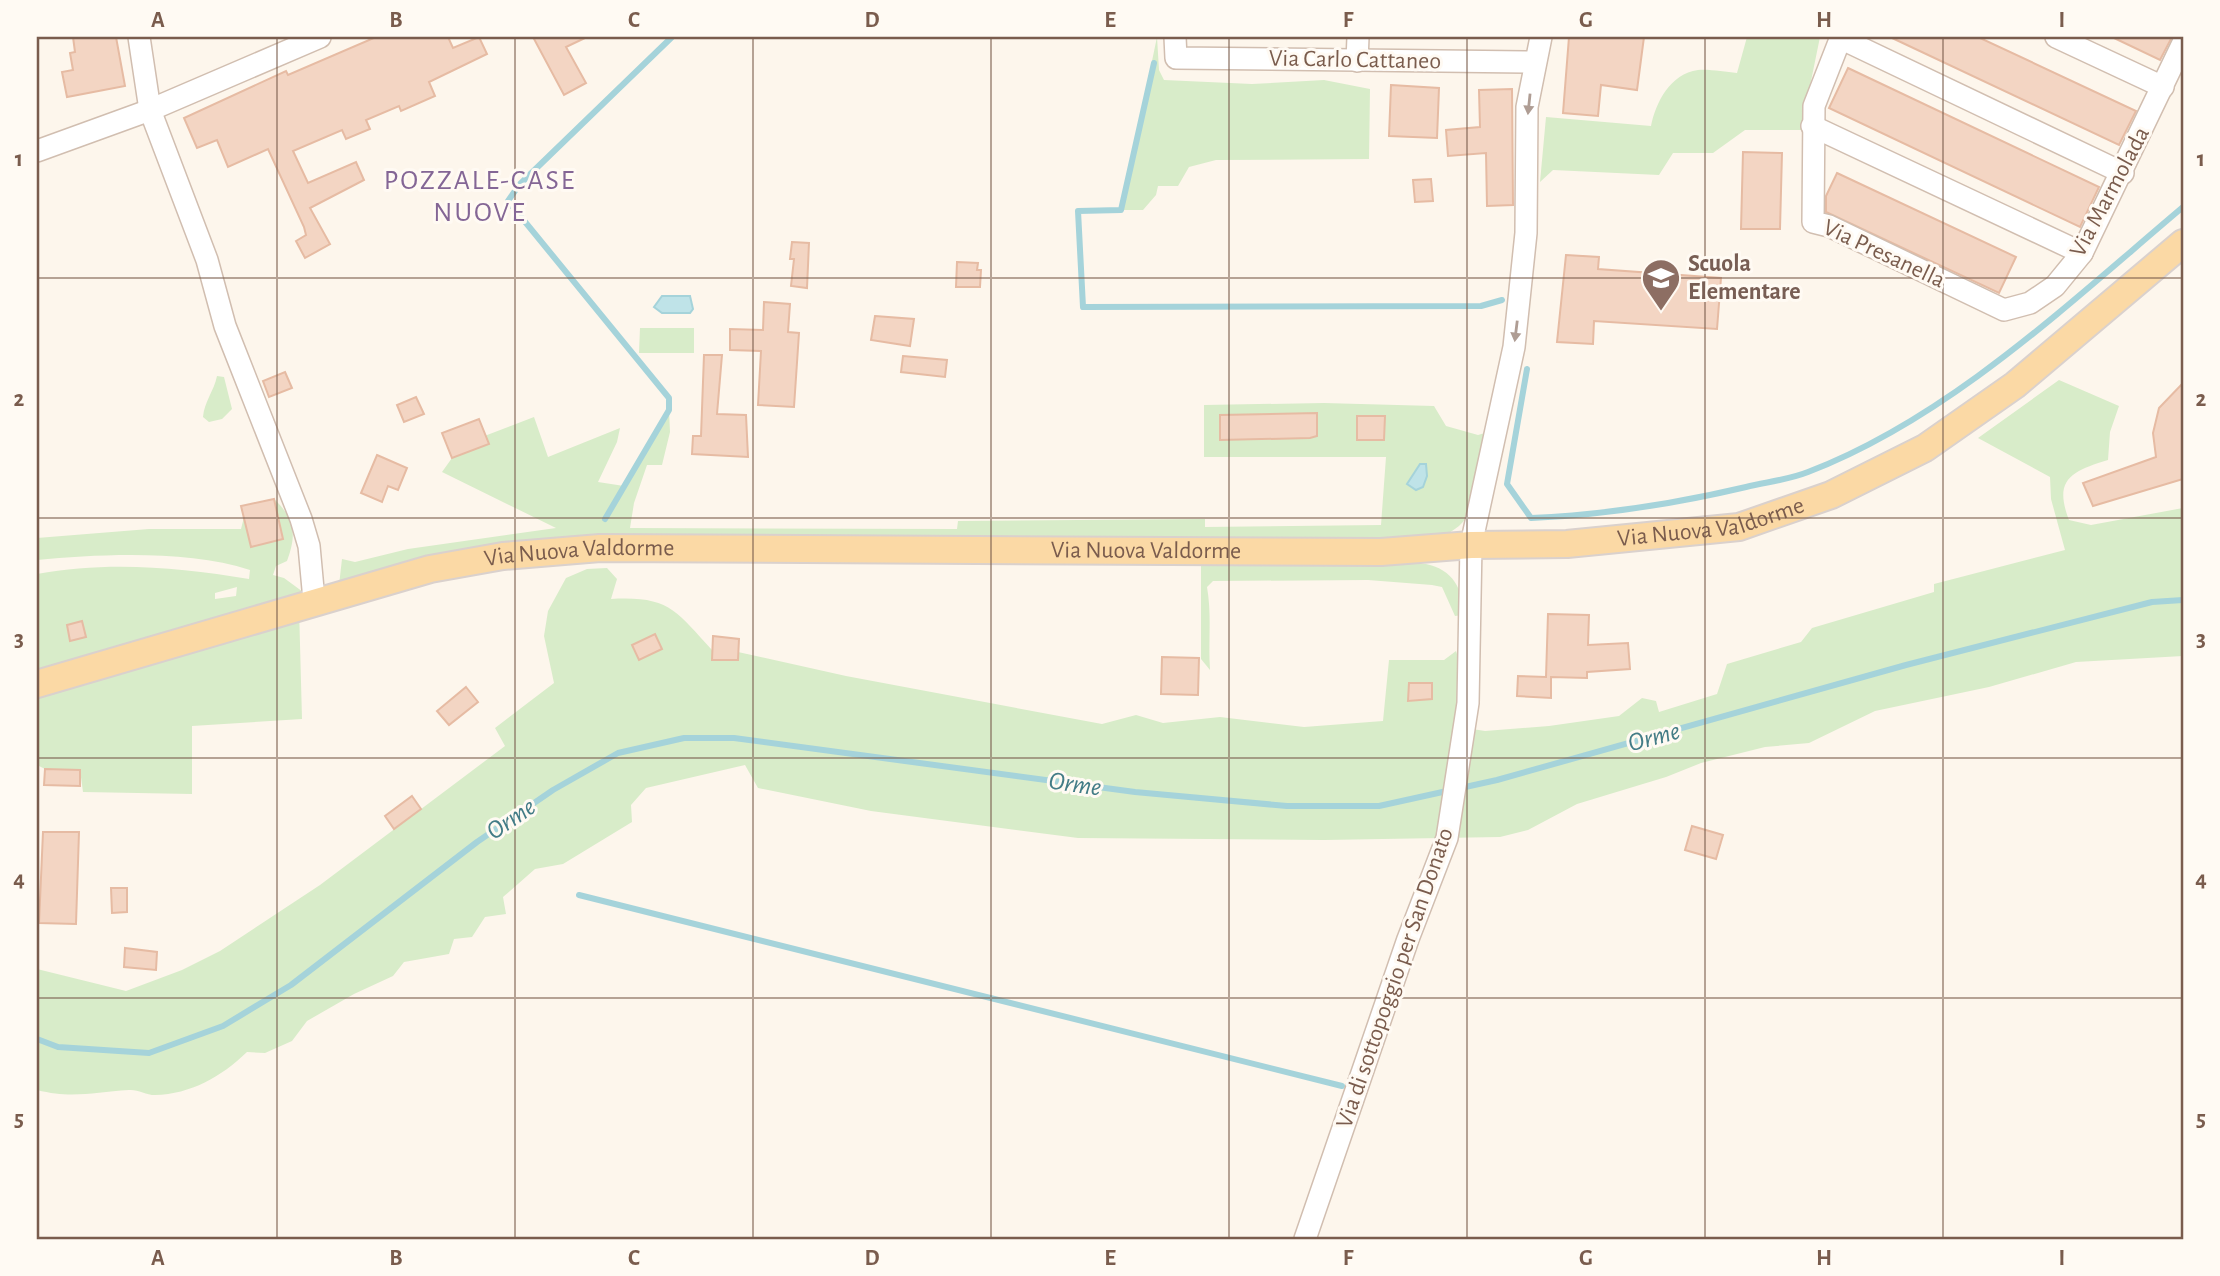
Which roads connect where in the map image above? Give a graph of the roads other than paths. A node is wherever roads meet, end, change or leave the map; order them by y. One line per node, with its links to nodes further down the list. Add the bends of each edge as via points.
1 (139, 37): 13 (street)
2 (320, 37): 7 (street)
3 (1357, 37): 10 (street)
4 (1541, 37): 11 (street)
5 (1841, 37): 14 (street, Via Presanella, via 1814,106); 16 (street)
6 (2056, 37): 12 (street)
7 (292, 42): 13 (street)
8 (2183, 43): 12 (street, Via Marmolada)
9 (1176, 47): 10 (street, Via Carlo Cattaneo)
10 (1357, 61): 11 (street, Via Carlo Cattaneo)
11 (1535, 62): 20 (street, one-way to 20, via 1528,107 1526,233 1514,347)
12 (2163, 87): 16 (street, Via Marmolada)
13 (150, 110): 15 (street); 21 (street, via 207,260 225,326 301,519 309,546)
14 (1812, 126): 18 (street); 19 (street, Via Presanella, via 1813,222)
15 (37, 151)
16 (2123, 173): 18 (street, Via Marmolada)
17 (2183, 243): 20 (main road, Via Nuova Valdorme, via 2015,385 1925,448 1831,495 1739,527 1567,544)
18 (2082, 253): 19 (street, Via Marmolada, via 2055,286 2030,303)
19 (2004, 310)
20 (1471, 545): 21 (main road, Via Nuova Valdorme, via 1354,552 600,548 503,556 430,569); 23 (street, Via di sottopoggio per San Donato, via 1468,703 1447,838)
21 (314, 600): 22 (main road, Via Nuova Valdorme)
22 (37, 684)
23 (1305, 1239)

